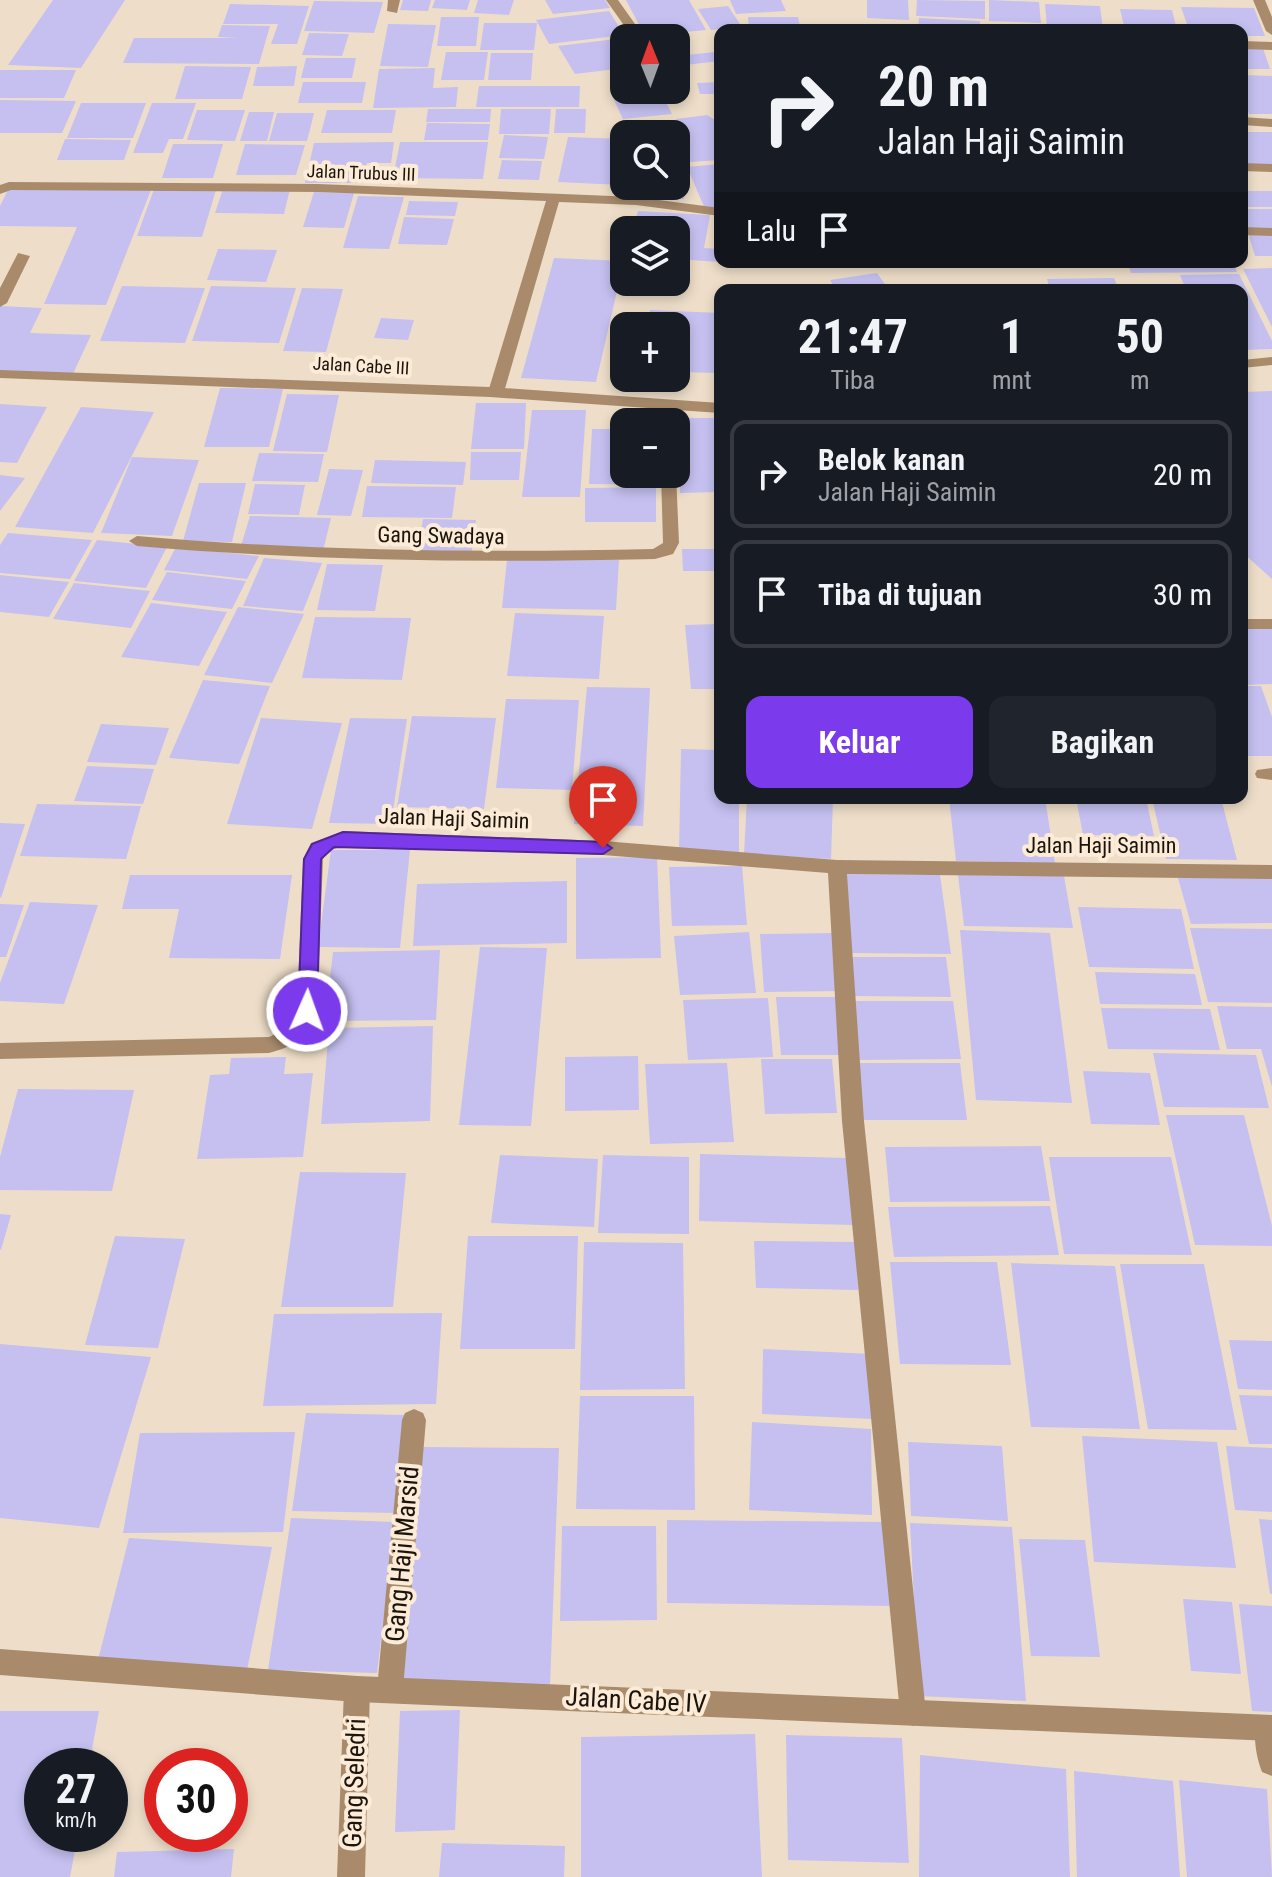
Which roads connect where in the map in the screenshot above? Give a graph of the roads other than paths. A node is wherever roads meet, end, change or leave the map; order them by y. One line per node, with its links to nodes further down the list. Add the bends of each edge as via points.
1 (612, 0): 3 (street)
2 (1259, 0): 4 (street)
3 (629, 24)
4 (1272, 31)
5 (1248, 45): 6 (street)
6 (1272, 46)
7 (1248, 121): 8 (street)
8 (1272, 123)
9 (1248, 167): 10 (street)
10 (1272, 168)
11 (0, 190): 12 (street, Jalan Trubus III, via 318,188)
12 (553, 200): 13 (street, Jalan Trubus III, via 636,201); 21 (street)
13 (714, 211)
14 (1248, 231): 15 (street)
15 (1272, 232)
16 (23, 256): 17 (street)
17 (0, 303)
18 (1272, 361): 19 (street)
19 (1248, 363)
20 (0, 374): 21 (street, Jalan Cabe III)
21 (496, 392): 22 (street, Jalan Cabe III)
22 (615, 408)
23 (714, 409): 24 (street, Jalan Cabe III)
24 (690, 412)
25 (669, 488): 26 (street, Gang Swadaya, via 671,543 655,554 456,558 239,551)
26 (137, 541)
27 (1248, 624): 28 (street)
28 (1272, 624)
29 (837, 867): 30 (street, Jalan Haji Saimin); 31 (street, Jalan Haji Saimin, via 603,848 343,838 318,848 313,859 307,1011 304,1026 290,1039 269,1045); 36 (street, via 855,1137)
30 (1272, 872)
31 (0, 1051)
32 (414, 1420): 35 (street, Gang Haji Marsid)
33 (0, 1662): 34 (street, Jalan Cabe IV)
34 (357, 1689): 35 (street, Jalan Cabe IV); 39 (street, Gang Seledri)
35 (390, 1689): 36 (street, Jalan Cabe IV)
36 (913, 1713): 37 (street, Jalan Cabe IV)
37 (1270, 1728): 38 (street)
38 (1272, 1763)
39 (351, 1877)

